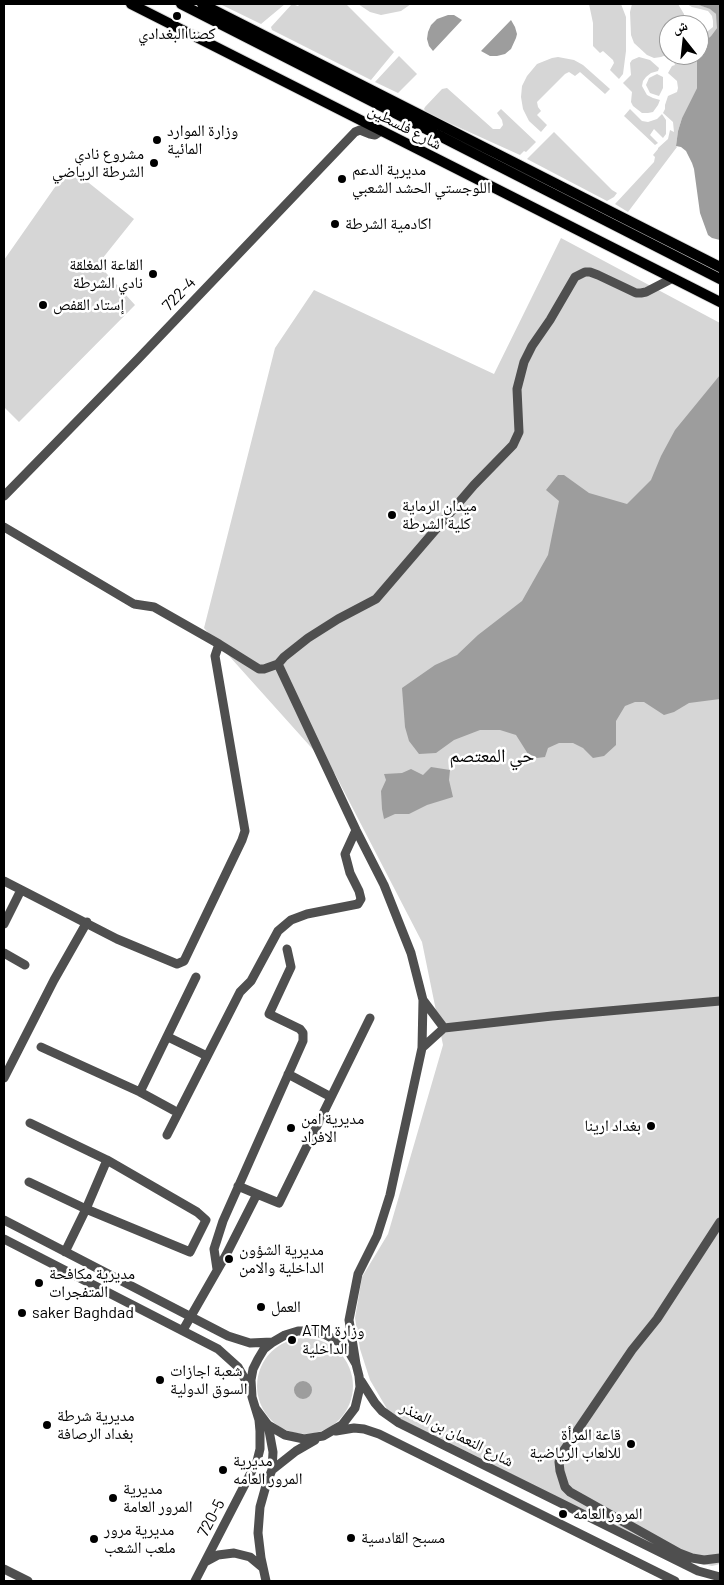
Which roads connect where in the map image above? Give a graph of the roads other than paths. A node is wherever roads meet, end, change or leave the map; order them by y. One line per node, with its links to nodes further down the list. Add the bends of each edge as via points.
1 (131, 4): 8 (main road, شارع فلسطين)
2 (181, 4): 5 (main road, شارع فلسطين)
3 (202, 4): 4 (main road)
4 (398, 104): 5 (main road); 6 (main road)
5 (378, 105): 7 (main road, شارع فلسطين)
6 (413, 111): 7 (main road); 9 (main road)
7 (423, 128): 11 (main road, شارع فلسطين)
8 (381, 131): 10 (main road, شارع فلسطين); 13 (street, 722-4, via 375,135 360,130 355,132)
9 (720, 267)
10 (673, 278): 12 (main road, شارع فلسطين); 16 (street, via 646,292 636,293 590,272 575,277 524,362 517,389 519,432 513,445 474,485 376,599 308,638)
11 (720, 279)
12 (720, 302)
13 (4, 496)
14 (4, 527): 15 (street, via 134,604 154,607)
15 (219, 644): 16 (street, via 259,669); 20 (street, via 215,656 244,831 242,840 181,963 117,939)
16 (278, 664): 17 (street)
17 (356, 830): 26 (street, via 384,885 412,953); 33 (street, via 345,854 359,891 358,904 307,914 291,920 278,931 251,981 240,992)
18 (4, 881): 19 (street)
19 (21, 890): 20 (street); 21 (street)
20 (87, 922): 35 (street)
21 (4, 924)
22 (287, 949): 34 (street, via 291,967 269,1014 294,1025 303,1033 303,1041)
23 (4, 953): 24 (street)
24 (25, 965)
25 (196, 977): 30 (street)
26 (423, 1000): 29 (street); 32 (street)
27 (720, 1001): 29 (street)
28 (370, 1018): 37 (street)
29 (444, 1028): 32 (street)
30 (168, 1037): 33 (street); 36 (street)
31 (41, 1047): 36 (street)
32 (422, 1048): 56 (street, via 390,1195 377,1236 358,1274 349,1320)
33 (207, 1056): 40 (street)
34 (288, 1074): 37 (street); 43 (street)
35 (4, 1078)
36 (140, 1092): 38 (street)
37 (331, 1097): 44 (street, via 279,1203)
38 (173, 1110)
39 (30, 1122): 41 (street)
40 (167, 1135)
41 (107, 1160): 45 (street); 45 (street, via 198,1212 206,1220 190,1252)
42 (29, 1182): 45 (street)
43 (238, 1186): 44 (street); 50 (street, via 214,1249)
44 (257, 1194): 50 (street)
45 (86, 1209): 49 (street)
46 (4, 1220): 49 (street)
47 (720, 1222): 64 (street, via 559,1462 565,1487 575,1495 692,1558)
48 (4, 1239): 52 (street)
49 (65, 1252): 51 (street)
50 (217, 1269): 53 (street)
51 (104, 1272): 52 (street); 53 (street)
52 (96, 1286): 54 (street)
53 (191, 1317): 54 (street); 55 (street, via 242,1341)
54 (183, 1330): 58 (street, via 226,1354 244,1374)
55 (272, 1342): 56 (street, via 298,1331 313,1331 339,1342); 58 (street, via 256,1364)
56 (356, 1364): 57 (street)
57 (359, 1376): 61 (street, via 355,1408); 68 (street, شارع النعمان بن المنذر, via 375,1403 399,1424 698,1571)
58 (251, 1391): 59 (street)
59 (256, 1409): 60 (street); 65 (street, 720-5, via 261,1437 257,1461)
60 (268, 1425): 62 (street, via 294,1438); 63 (street, via 273,1452)
61 (334, 1431): 62 (street); 72 (street, via 354,1428 379,1434)
62 (323, 1436): 63 (street)
63 (272, 1470): 66 (street, via 258,1520)
64 (720, 1558)
65 (204, 1562): 66 (street, via 218,1555 234,1553 250,1557); 70 (street, 720-5)
66 (262, 1567): 71 (street)
67 (4, 1569): 69 (street)
68 (720, 1576)
69 (28, 1581)
70 (195, 1581)
71 (266, 1581)
72 (675, 1581)

